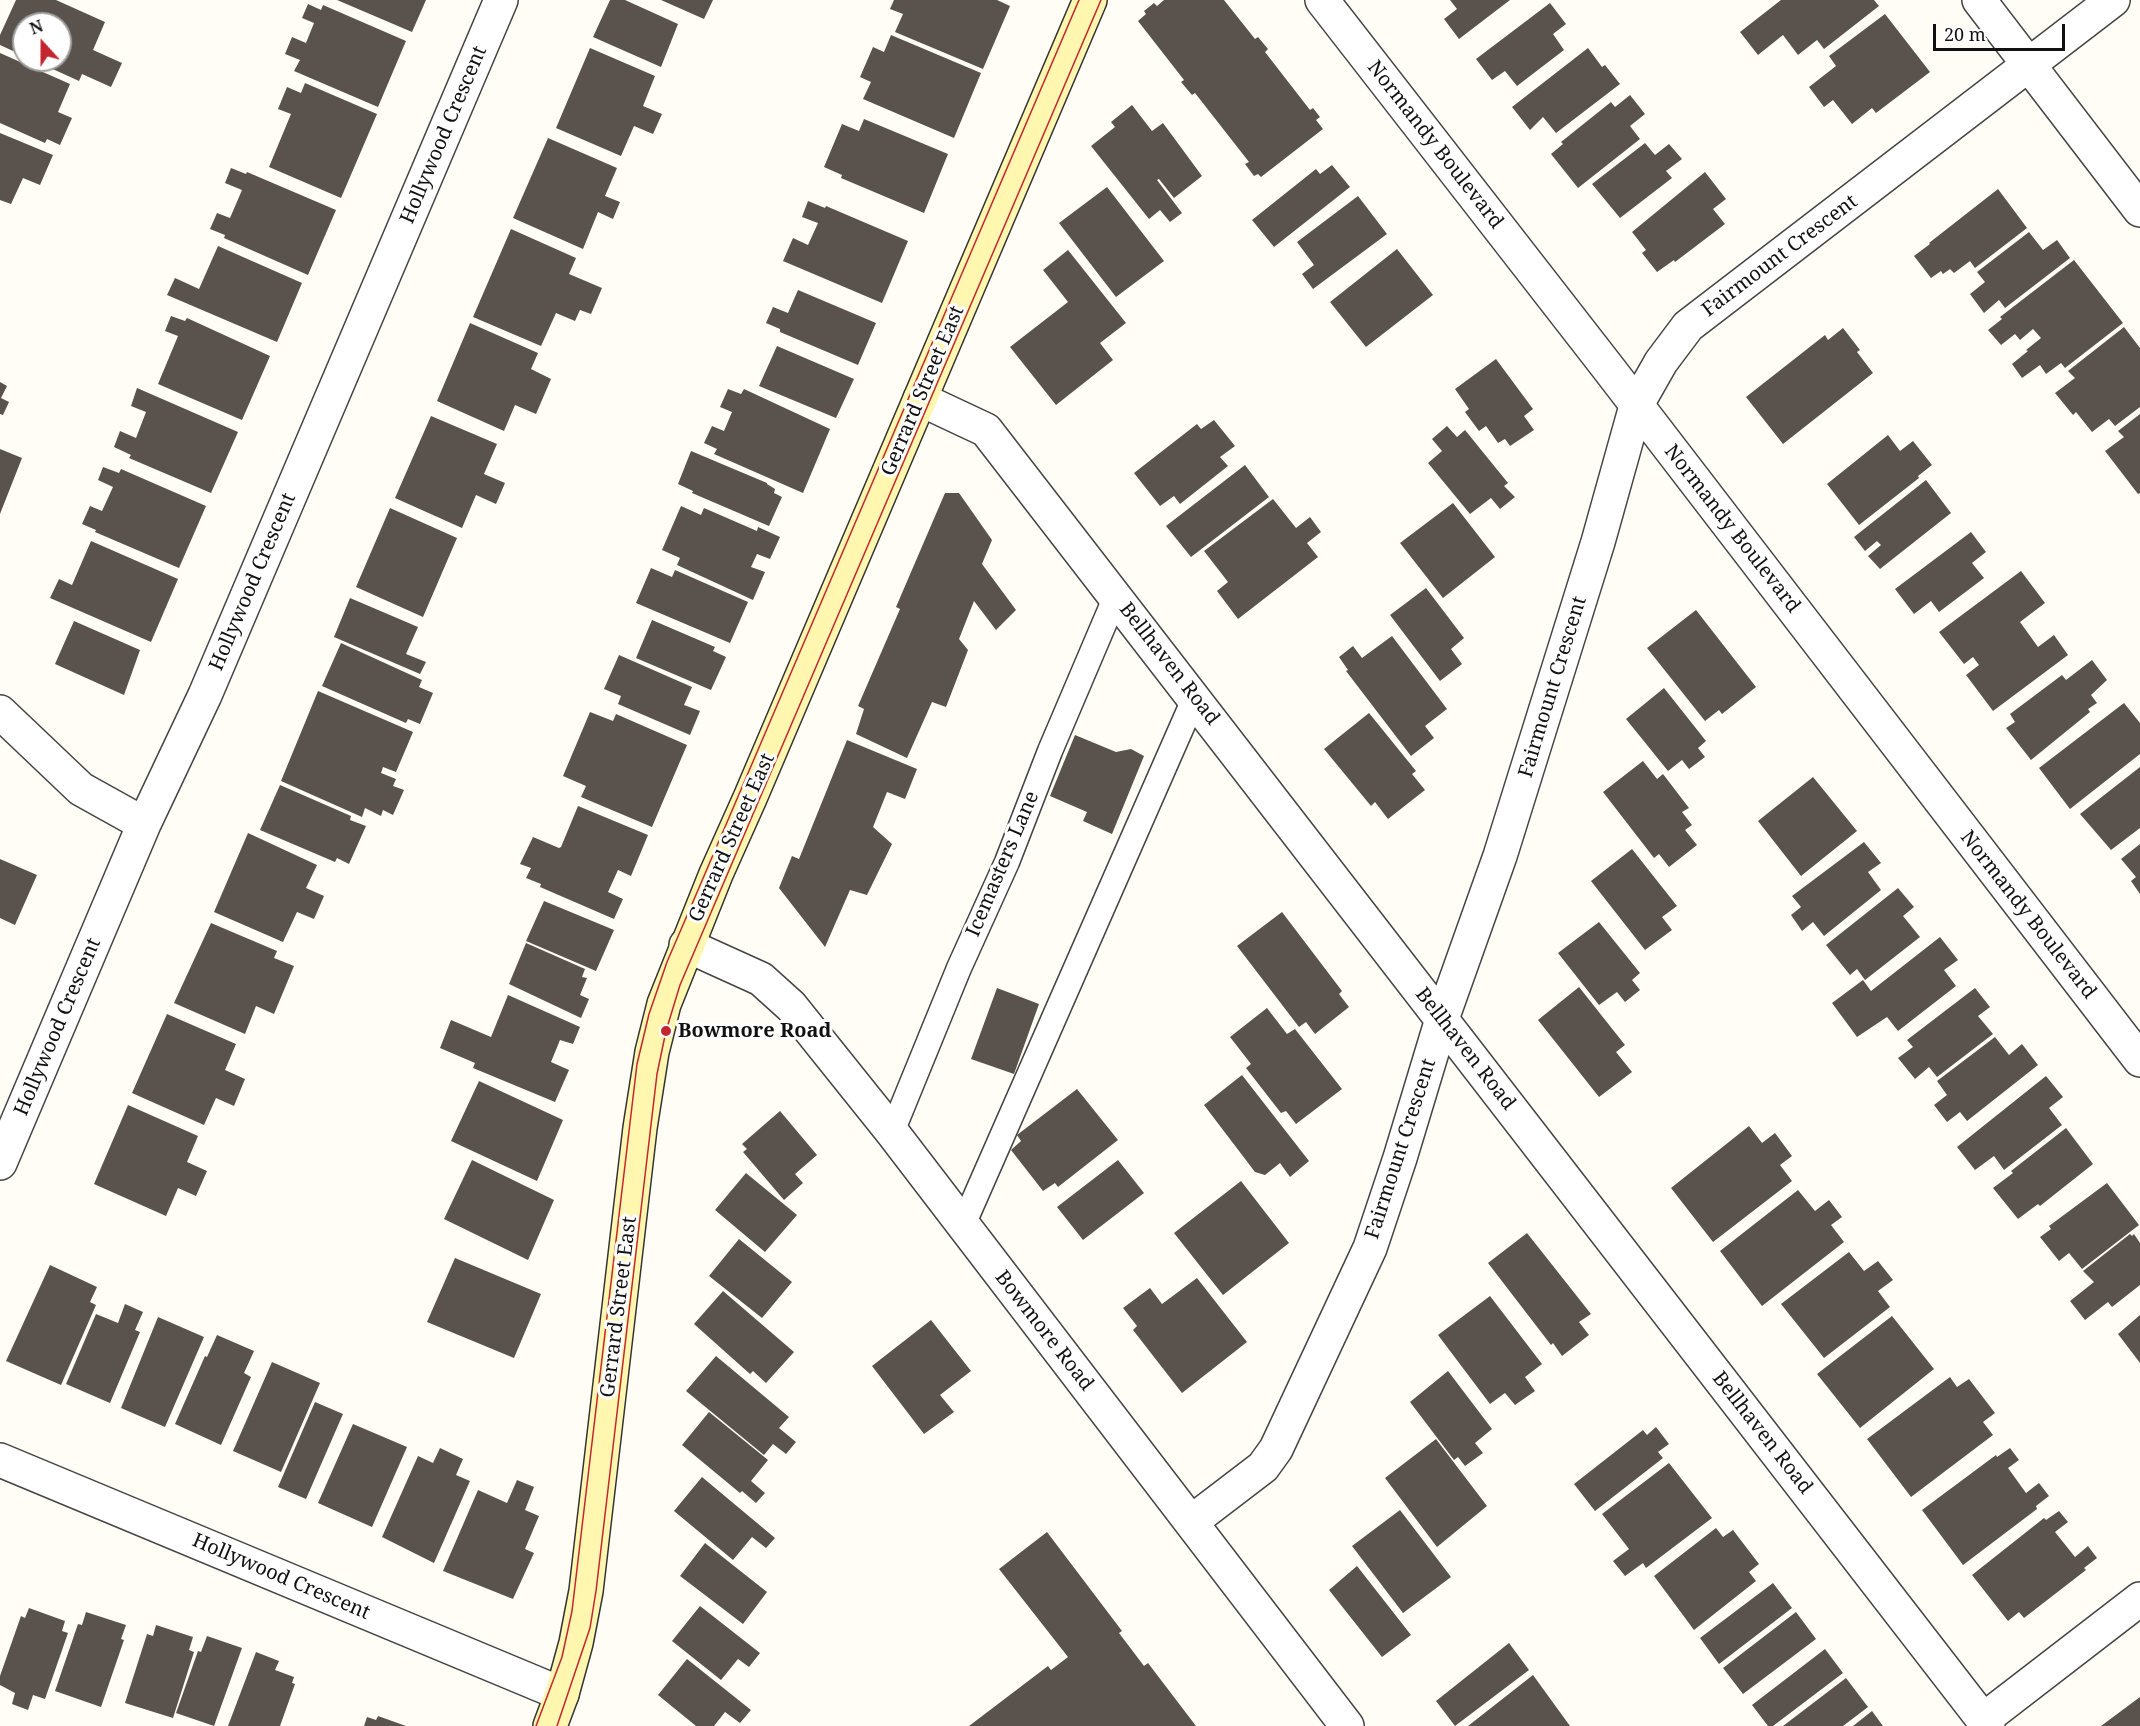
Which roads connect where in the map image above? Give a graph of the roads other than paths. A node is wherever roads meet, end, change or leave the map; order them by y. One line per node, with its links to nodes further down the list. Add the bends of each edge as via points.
1 (501, 0): 13 (street, Hollywood Crescent, via 209,684)
2 (1090, 0): 8 (main road, Gerrard Street East)
3 (1322, 0): 9 (street, Normandy Boulevard)
4 (1979, 0): 6 (street)
5 (2113, 0): 6 (street, Fairmount Crescent)
6 (2029, 65): 7 (street); 9 (street, Fairmount Crescent, via 1688,326 1660,362)
7 (2140, 210)
8 (920, 399): 10 (street, Bellhaven Road, via 986,429); 14 (main road, Gerrard Street East)
9 (1636, 406): 15 (street, Fairmount Crescent, via 1500,856); 16 (street, Normandy Boulevard)
10 (1116, 596): 11 (street, Bellhaven Road); 17 (lane, Icemasters Lane)
11 (1195, 697): 15 (street, Bellhaven Road); 19 (lane)
12 (0, 712): 13 (street, via 81,789)
13 (144, 824): 18 (street, Hollywood Crescent)
14 (686, 945): 17 (street, Bowmore Road, via 769,986 791,1006); 23 (main road, Gerrard Street East, via 664,1004 652,1052 586,1591)
15 (1442, 1019): 21 (street, Fairmount Crescent, via 1370,1248 1276,1449 1263,1467); 24 (street, Bellhaven Road)
16 (2140, 1060)
17 (892, 1132): 19 (street, Bowmore Road)
18 (0, 1162)
19 (963, 1225): 21 (street, Bowmore Road)
20 (0, 1460): 23 (street, Hollywood Crescent)
21 (1191, 1522): 26 (street, Bowmore Road)
22 (2140, 1599): 24 (street)
23 (562, 1694): 25 (main road, Gerrard Street East)
24 (1986, 1723)
25 (550, 1726)
26 (1347, 1726)

